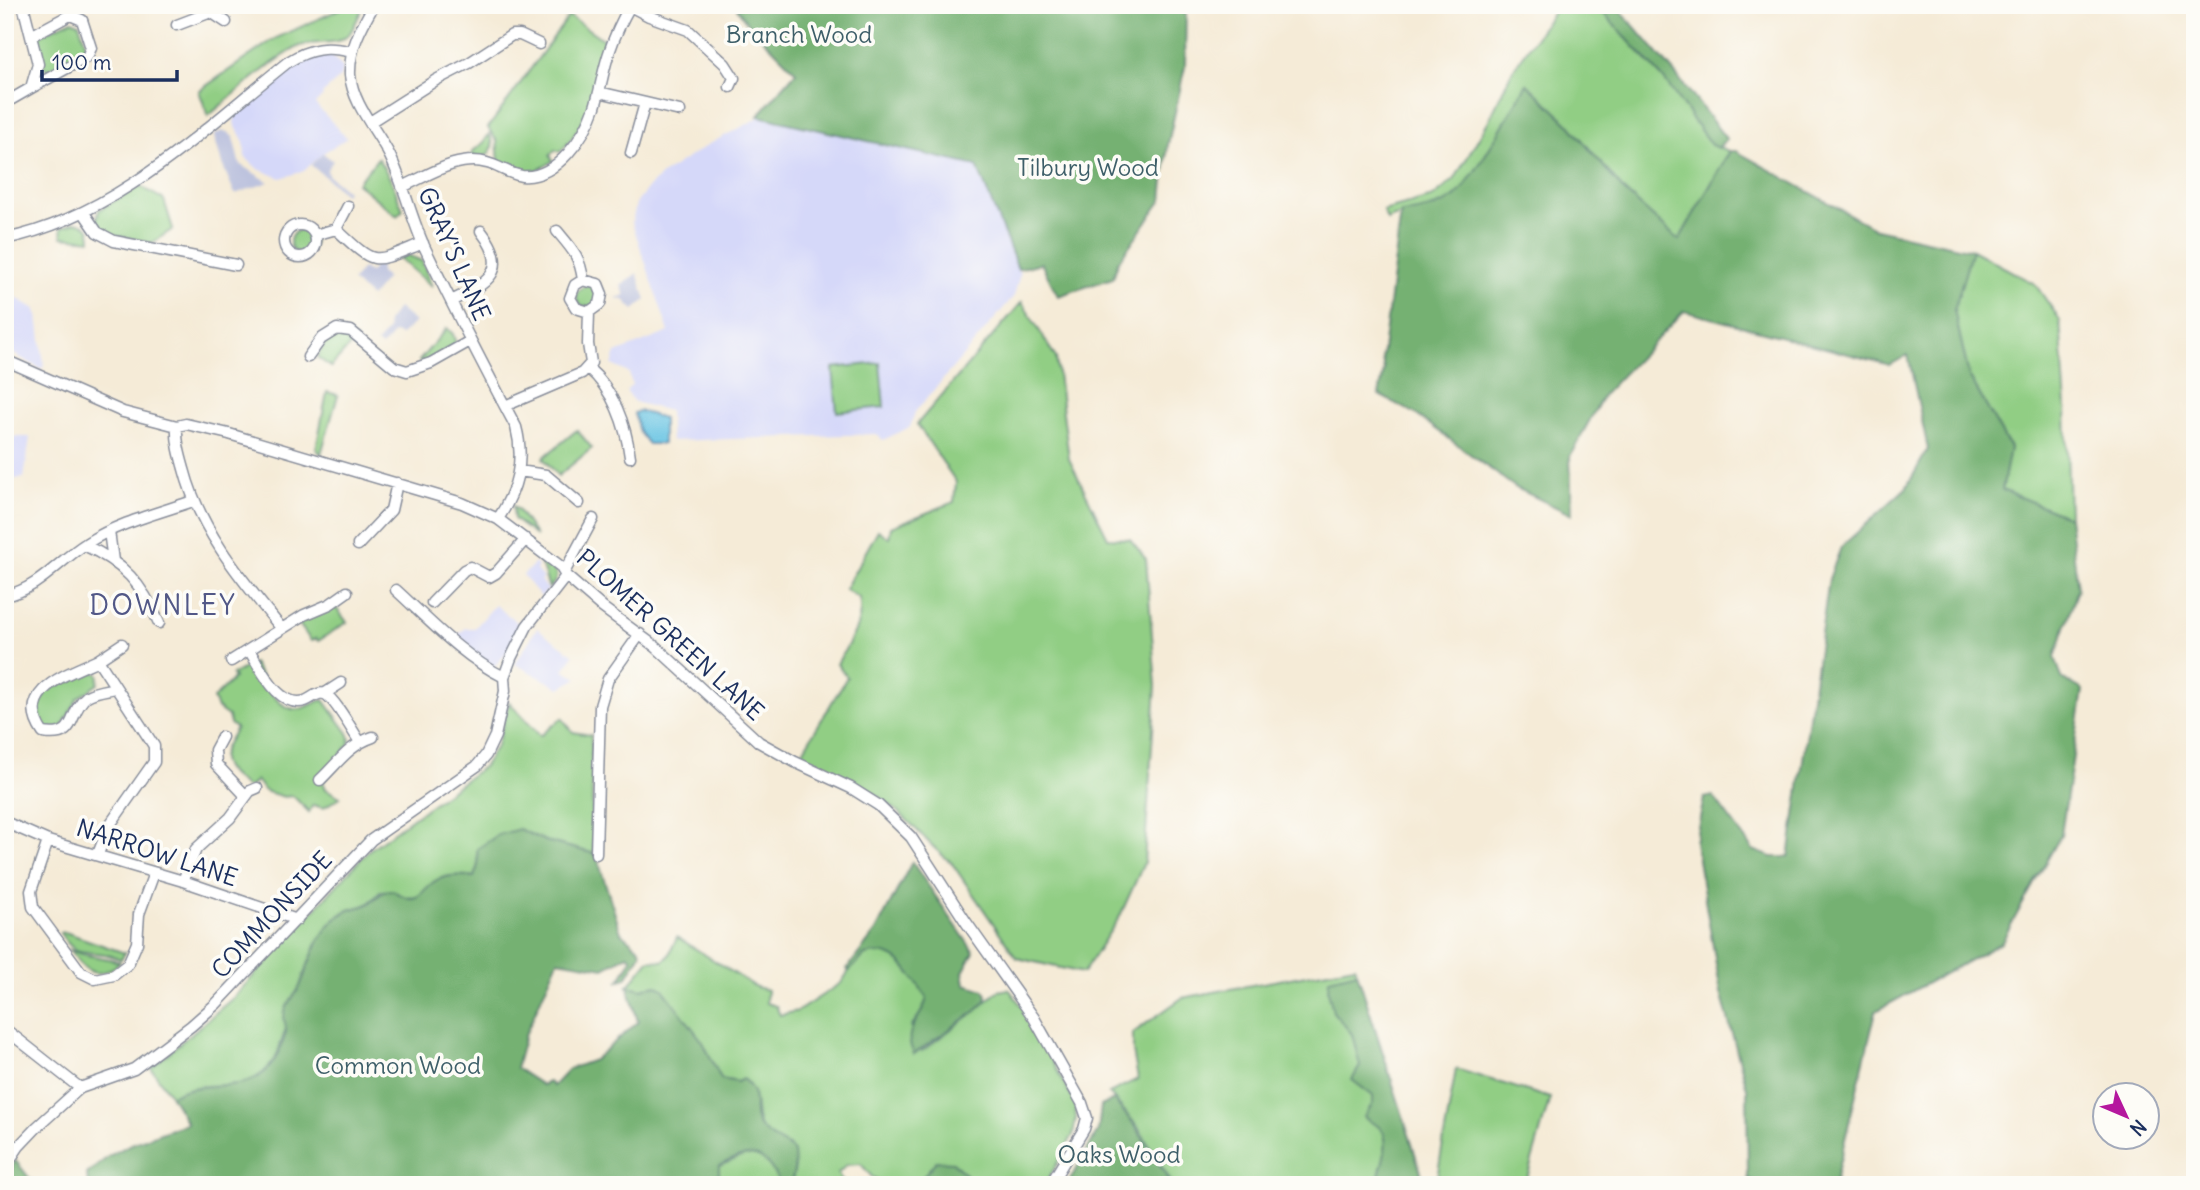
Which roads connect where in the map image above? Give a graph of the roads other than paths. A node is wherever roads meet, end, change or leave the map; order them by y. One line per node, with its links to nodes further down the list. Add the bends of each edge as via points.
1 (23, 5): 7 (street)
2 (374, 5): 9 (street, GRAY'S LANE)
3 (630, 6): 10 (street, via 649,16 692,26); 12 (street, via 609,52)
4 (214, 9): 5 (street); 6 (street)
5 (226, 22)
6 (177, 25)
7 (31, 36): 11 (street, via 37,64); 11 (street, via 70,15 82,20 91,48 87,57)
8 (539, 44): 16 (street, via 512,35)
9 (352, 52): 16 (street, GRAY'S LANE, via 352,83); 20 (street, via 325,48 301,53 143,177)
10 (734, 80)
11 (31, 88): 13 (street)
12 (599, 92): 14 (street); 18 (street, via 576,142 542,172 522,176 468,161)
13 (5, 103)
14 (645, 103): 15 (street); 17 (street)
15 (680, 111)
16 (370, 122): 18 (street, GRAY'S LANE)
17 (631, 153)
18 (402, 187): 26 (street, GRAY'S LANE)
19 (348, 206): 21 (street)
20 (84, 212): 25 (street); 27 (street, via 97,232 114,241)
21 (335, 229): 24 (street); 26 (street, via 363,255 376,260)
22 (481, 231): 29 (street, via 495,254 494,273)
23 (557, 231): 28 (street, via 578,257)
24 (314, 235)
25 (5, 239)
26 (423, 243): 29 (street, GRAY'S LANE)
27 (236, 265)
28 (583, 280): 30 (street, via 575,285 570,298 576,308); 30 (street, via 602,291 600,304)
29 (451, 302): 31 (street, GRAY'S LANE)
30 (589, 312): 34 (street)
31 (470, 341): 32 (street, via 407,371 394,367 351,331 337,329 321,339); 35 (street, GRAY'S LANE)
32 (308, 357)
33 (5, 360): 36 (street, PLOMER GREEN LANE, via 118,410)
34 (588, 368): 35 (street); 37 (street, via 600,379 618,411)
35 (505, 406): 38 (street, GRAY'S LANE, via 520,442)
36 (177, 426): 39 (street, PLOMER GREEN LANE, via 198,426); 40 (street)
37 (630, 457)
38 (519, 471): 41 (street, via 547,475); 42 (street, GRAY'S LANE)
39 (397, 483): 42 (street, PLOMER GREEN LANE); 46 (street, via 391,510)
40 (193, 500): 44 (street); 55 (street, via 216,541)
41 (579, 503)
42 (498, 519): 45 (street, PLOMER GREEN LANE)
43 (593, 519): 49 (street)
44 (109, 531): 47 (street); 48 (street)
45 (526, 539): 49 (street, PLOMER GREEN LANE); 53 (street, via 496,573 489,577 476,569 464,570)
46 (365, 544)
47 (84, 545): 48 (street); 52 (street, via 30,587)
48 (113, 561): 54 (street, via 141,587)
49 (566, 574): 56 (street, PLOMER GREEN LANE); 61 (street, via 527,626)
50 (396, 590): 61 (street, via 469,655)
51 (347, 592): 55 (street)
52 (5, 596)
53 (432, 603)
54 (159, 623)
55 (282, 629): 58 (street)
56 (640, 634): 74 (street, via 608,679 600,706); 81 (street, PLOMER GREEN LANE, via 759,742 866,795 911,837 1034,1018 1086,1112 1084,1129)
57 (121, 644): 59 (street)
58 (249, 650): 60 (street); 64 (street, via 273,686 289,700 303,702)
59 (99, 660): 63 (street); 63 (street, via 46,685 36,701 36,723 43,733 63,733 87,696)
60 (231, 661)
61 (504, 677): 77 (street, COMMONSIDE, via 503,702 486,755 460,779 371,840)
62 (341, 683): 64 (street)
63 (115, 688): 73 (street, via 155,752 149,771 109,826)
64 (324, 694): 67 (street)
65 (222, 737): 70 (street, via 215,750 216,764)
66 (373, 737): 67 (street)
67 (360, 742): 68 (street)
68 (320, 780)
69 (257, 788): 70 (street)
70 (246, 796): 76 (street, via 196,849)
71 (5, 822): 72 (street, NARROW LANE)
72 (48, 841): 73 (street, NARROW LANE); 75 (street, via 31,891 33,907 81,972 95,979 114,975 128,964)
73 (98, 854): 75 (street, NARROW LANE)
74 (596, 854)
75 (154, 873): 76 (street, NARROW LANE)
76 (183, 881): 77 (street, NARROW LANE)
77 (297, 920): 79 (street, COMMONSIDE, via 191,1026 134,1069)
78 (5, 1029): 79 (street)
79 (80, 1088): 80 (street, via 37,1127)
80 (5, 1167)
81 (1050, 1185)

